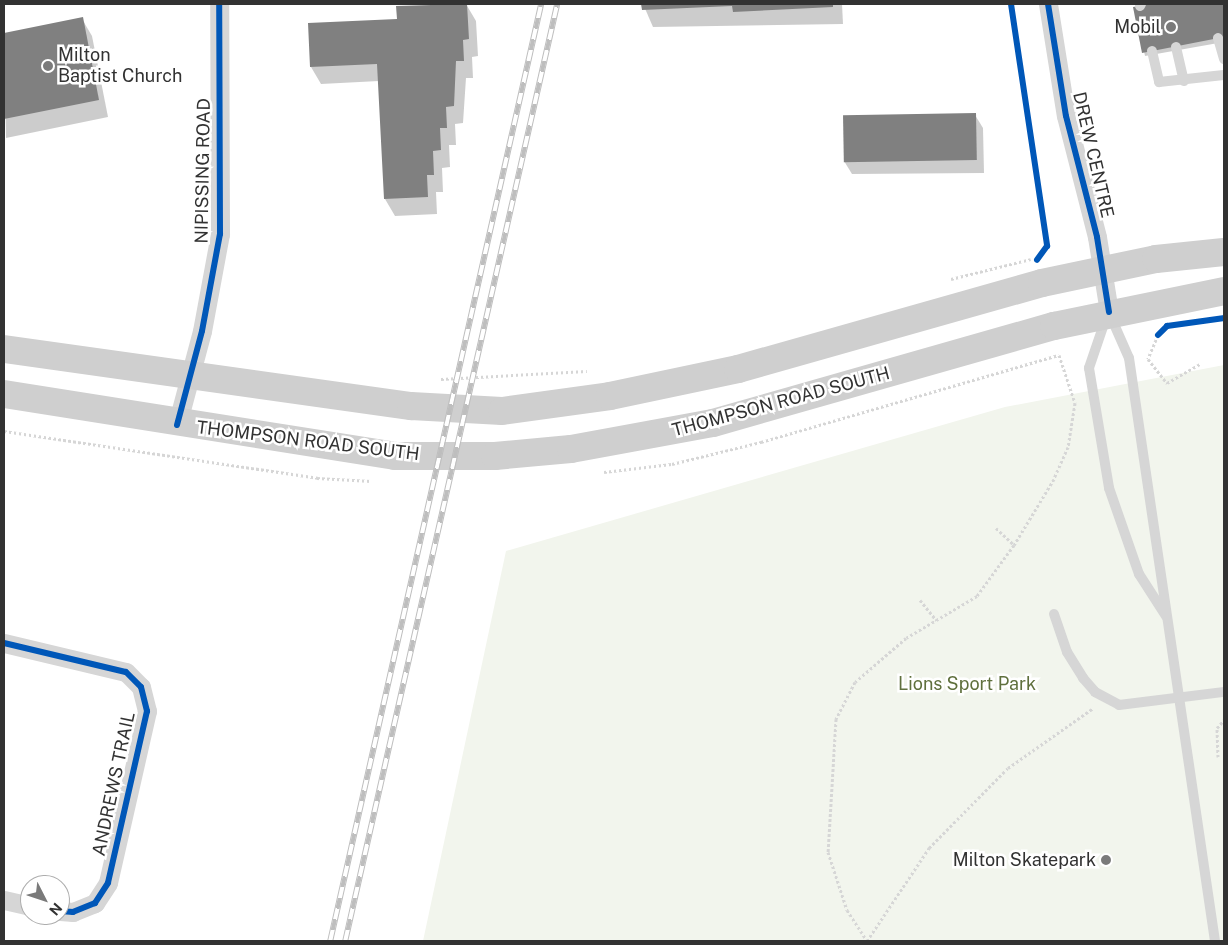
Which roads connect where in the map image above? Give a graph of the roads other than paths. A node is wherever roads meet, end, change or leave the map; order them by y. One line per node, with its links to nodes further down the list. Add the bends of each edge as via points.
1 (219, 4): 14 (street, NIPISSING ROAD, via 220,234)
2 (1048, 4): 10 (street, DREW CENTRE, via 1066,116)
3 (1218, 38): 6 (lane)
4 (1176, 47): 8 (lane)
5 (1152, 51): 8 (lane, via 1159,82)
6 (1224, 59)
7 (1224, 75): 8 (lane)
8 (1184, 81)
9 (1224, 252): 10 (main road)
10 (1103, 270): 12 (street, DREW CENTRE); 14 (main road, via 738,370 610,396 502,411 410,406)
11 (1224, 291): 12 (main road, THOMPSON ROAD SOUTH)
12 (1109, 312): 16 (main road, THOMPSON ROAD SOUTH, via 713,423 571,450 495,456 396,456); 18 (lane, via 1129,358); 18 (lane, via 1089,368 1109,488 1139,574)
13 (4, 349): 14 (main road)
14 (190, 375): 16 (street, NIPISSING ROAD)
15 (4, 394): 16 (main road, THOMPSON ROAD SOUTH)
16 (177, 425)
17 (1054, 614): 21 (lane, via 1067,652 1083,678 1108,699 1119,705 1138,705)
18 (1168, 619): 21 (lane)
19 (4, 643): 24 (street, ANDREWS TRAIL, via 126,672 140,687 147,711 108,884 95,903)
20 (1224, 692): 21 (lane)
21 (1179, 698): 25 (lane)
22 (4, 900): 23 (street)
23 (20, 904)
24 (70, 912)
25 (1215, 941)

